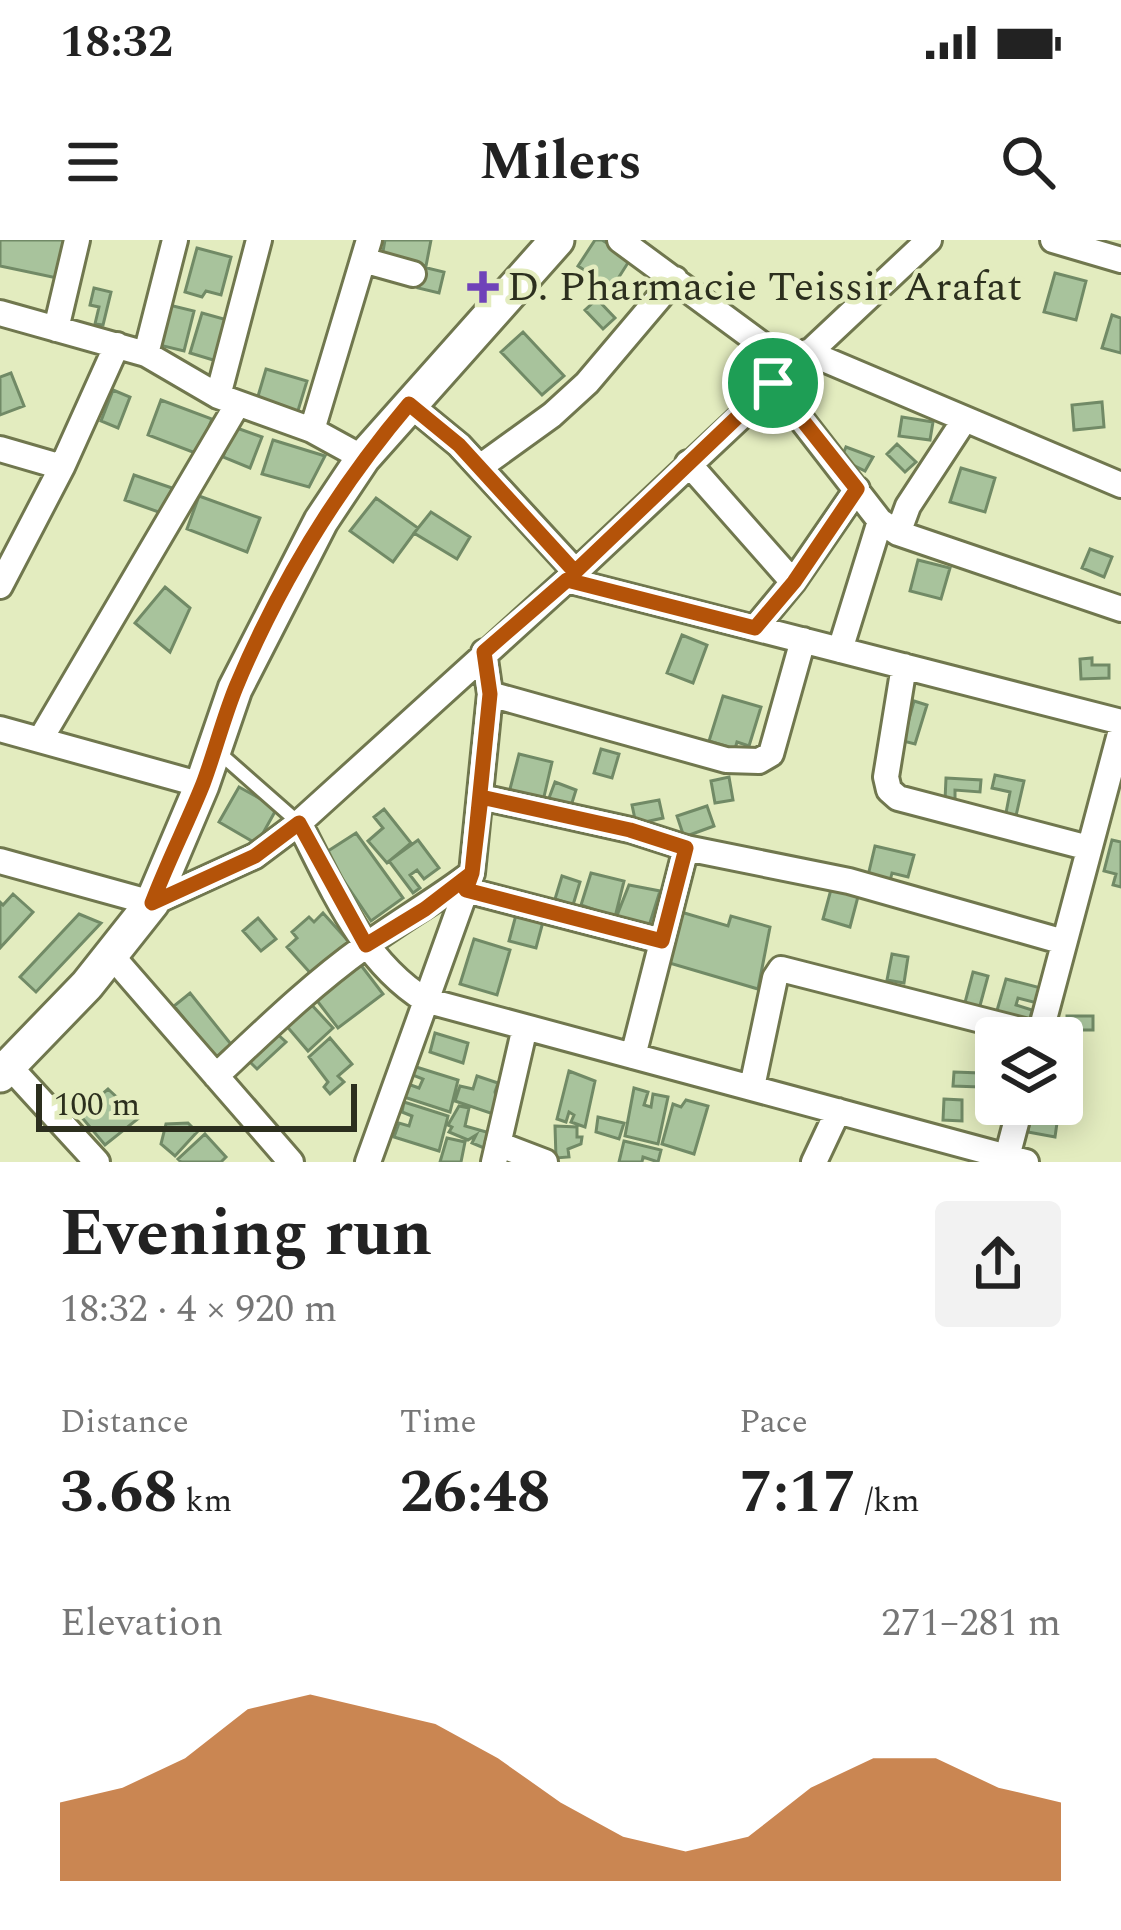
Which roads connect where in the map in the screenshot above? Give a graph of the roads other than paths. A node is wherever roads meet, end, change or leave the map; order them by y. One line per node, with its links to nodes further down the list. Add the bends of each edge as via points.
1 (77, 240): 13 (street)
2 (175, 240): 15 (street)
3 (260, 240): 17 (street)
4 (556, 240): 18 (street)
5 (620, 240): 11 (street)
6 (928, 240): 16 (street)
7 (1053, 240): 9 (street)
8 (366, 250): 10 (street); 20 (street)
9 (1121, 260)
10 (413, 274)
11 (675, 279): 16 (street); 25 (street, via 587,383)
12 (0, 313): 13 (street)
13 (56, 328): 14 (street)
14 (117, 345): 15 (street); 24 (street)
15 (146, 354): 17 (street)
16 (791, 367): 19 (street); 23 (street); 27 (street)
17 (228, 401): 20 (street); 41 (street)
18 (409, 404): 22 (street); 25 (street)
19 (965, 418): 26 (street); 28 (street)
20 (312, 430): 22 (street)
21 (0, 449): 24 (street)
22 (363, 458): 42 (street, via 290,579 235,689)
23 (688, 463): 29 (street); 30 (street)
24 (62, 467): 31 (street)
25 (480, 467): 29 (street)
26 (1121, 484)
27 (857, 489): 28 (street); 30 (street)
28 (889, 527): 32 (street); 35 (street)
29 (571, 576): 33 (street); 36 (street)
30 (794, 582): 33 (street)
31 (0, 586)
32 (1121, 609)
33 (755, 628): 34 (street)
34 (803, 640): 35 (street); 38 (street, via 771,754 759,761 726,760)
35 (840, 650): 37 (street)
36 (484, 652): 38 (street); 45 (street)
37 (904, 666): 39 (street); 47 (street, via 889,790)
38 (490, 694): 44 (street)
39 (1121, 726): 47 (street)
40 (0, 729): 41 (street)
41 (40, 740): 43 (street)
42 (215, 750): 43 (street); 45 (lane)
43 (202, 785): 50 (street)
44 (481, 797): 46 (street); 49 (street)
45 (299, 823): 50 (street, via 255,856); 53 (street)
46 (686, 848): 51 (street); 52 (street, via 849,881)
47 (1089, 848): 52 (street)
48 (0, 861): 50 (street)
49 (469, 882): 51 (street); 53 (street); 55 (street)
50 (152, 903): 54 (street)
51 (662, 941): 59 (street)
52 (1064, 941): 56 (street)
53 (366, 945): 55 (street); 61 (street)
54 (112, 955): 60 (street); 61 (street)
55 (425, 1000): 58 (street); 70 (street)
56 (1044, 1017)
57 (975, 1020): 62 (street, via 781,969)
58 (526, 1027): 59 (street); 66 (street)
59 (633, 1057): 62 (street)
60 (4, 1071): 68 (street)
61 (216, 1076): 69 (street)
62 (752, 1088): 63 (street)
63 (838, 1111): 65 (street); 72 (street)
64 (1019, 1125): 67 (street)
65 (950, 1152): 67 (street)
66 (496, 1153): 71 (street)
67 (1017, 1159)
68 (97, 1162)
69 (291, 1162)
70 (368, 1162)
71 (545, 1162)
72 (814, 1162)

